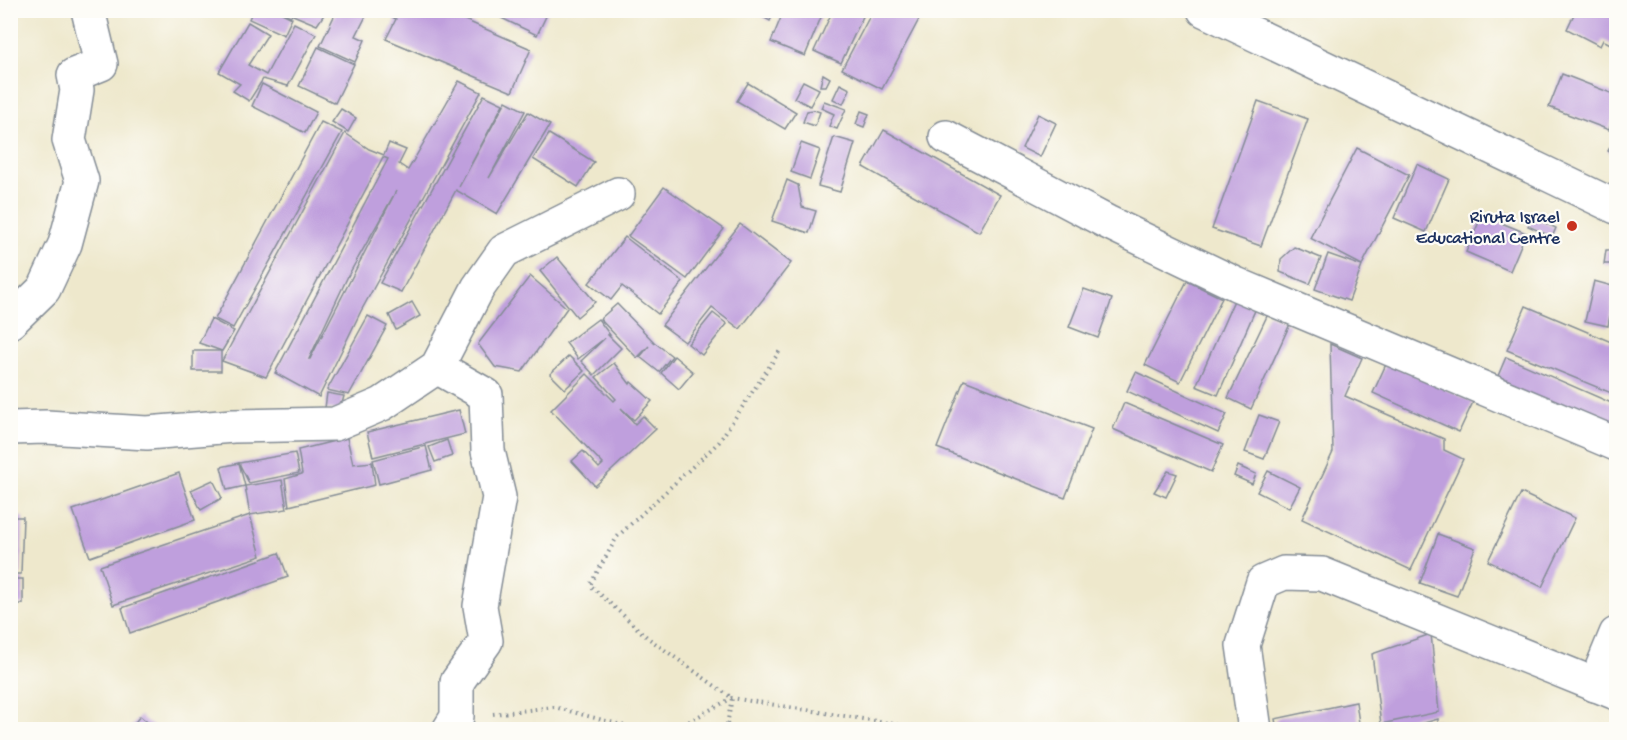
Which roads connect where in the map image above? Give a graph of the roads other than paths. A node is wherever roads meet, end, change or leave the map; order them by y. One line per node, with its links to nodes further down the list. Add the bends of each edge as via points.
1 (88, 10): 6 (street, via 101,64 74,75 77,90 69,140 82,181 65,244)
2 (1204, 10): 5 (street)
3 (946, 137): 11 (street, via 1107,222 1236,284)
4 (618, 194): 9 (street, via 504,251 478,288)
5 (1617, 207)
6 (44, 289): 7 (street); 8 (street)
7 (10, 291)
8 (10, 322)
9 (437, 367): 10 (street, via 382,404 335,424 147,433); 14 (street, via 486,396 488,451 499,497 480,606 486,641 457,682)
10 (10, 428)
11 (1617, 444)
12 (1617, 634): 13 (street)
13 (1606, 689): 15 (street, via 1322,574 1284,573 1263,582 1243,645)
14 (453, 723)
15 (1256, 729)

